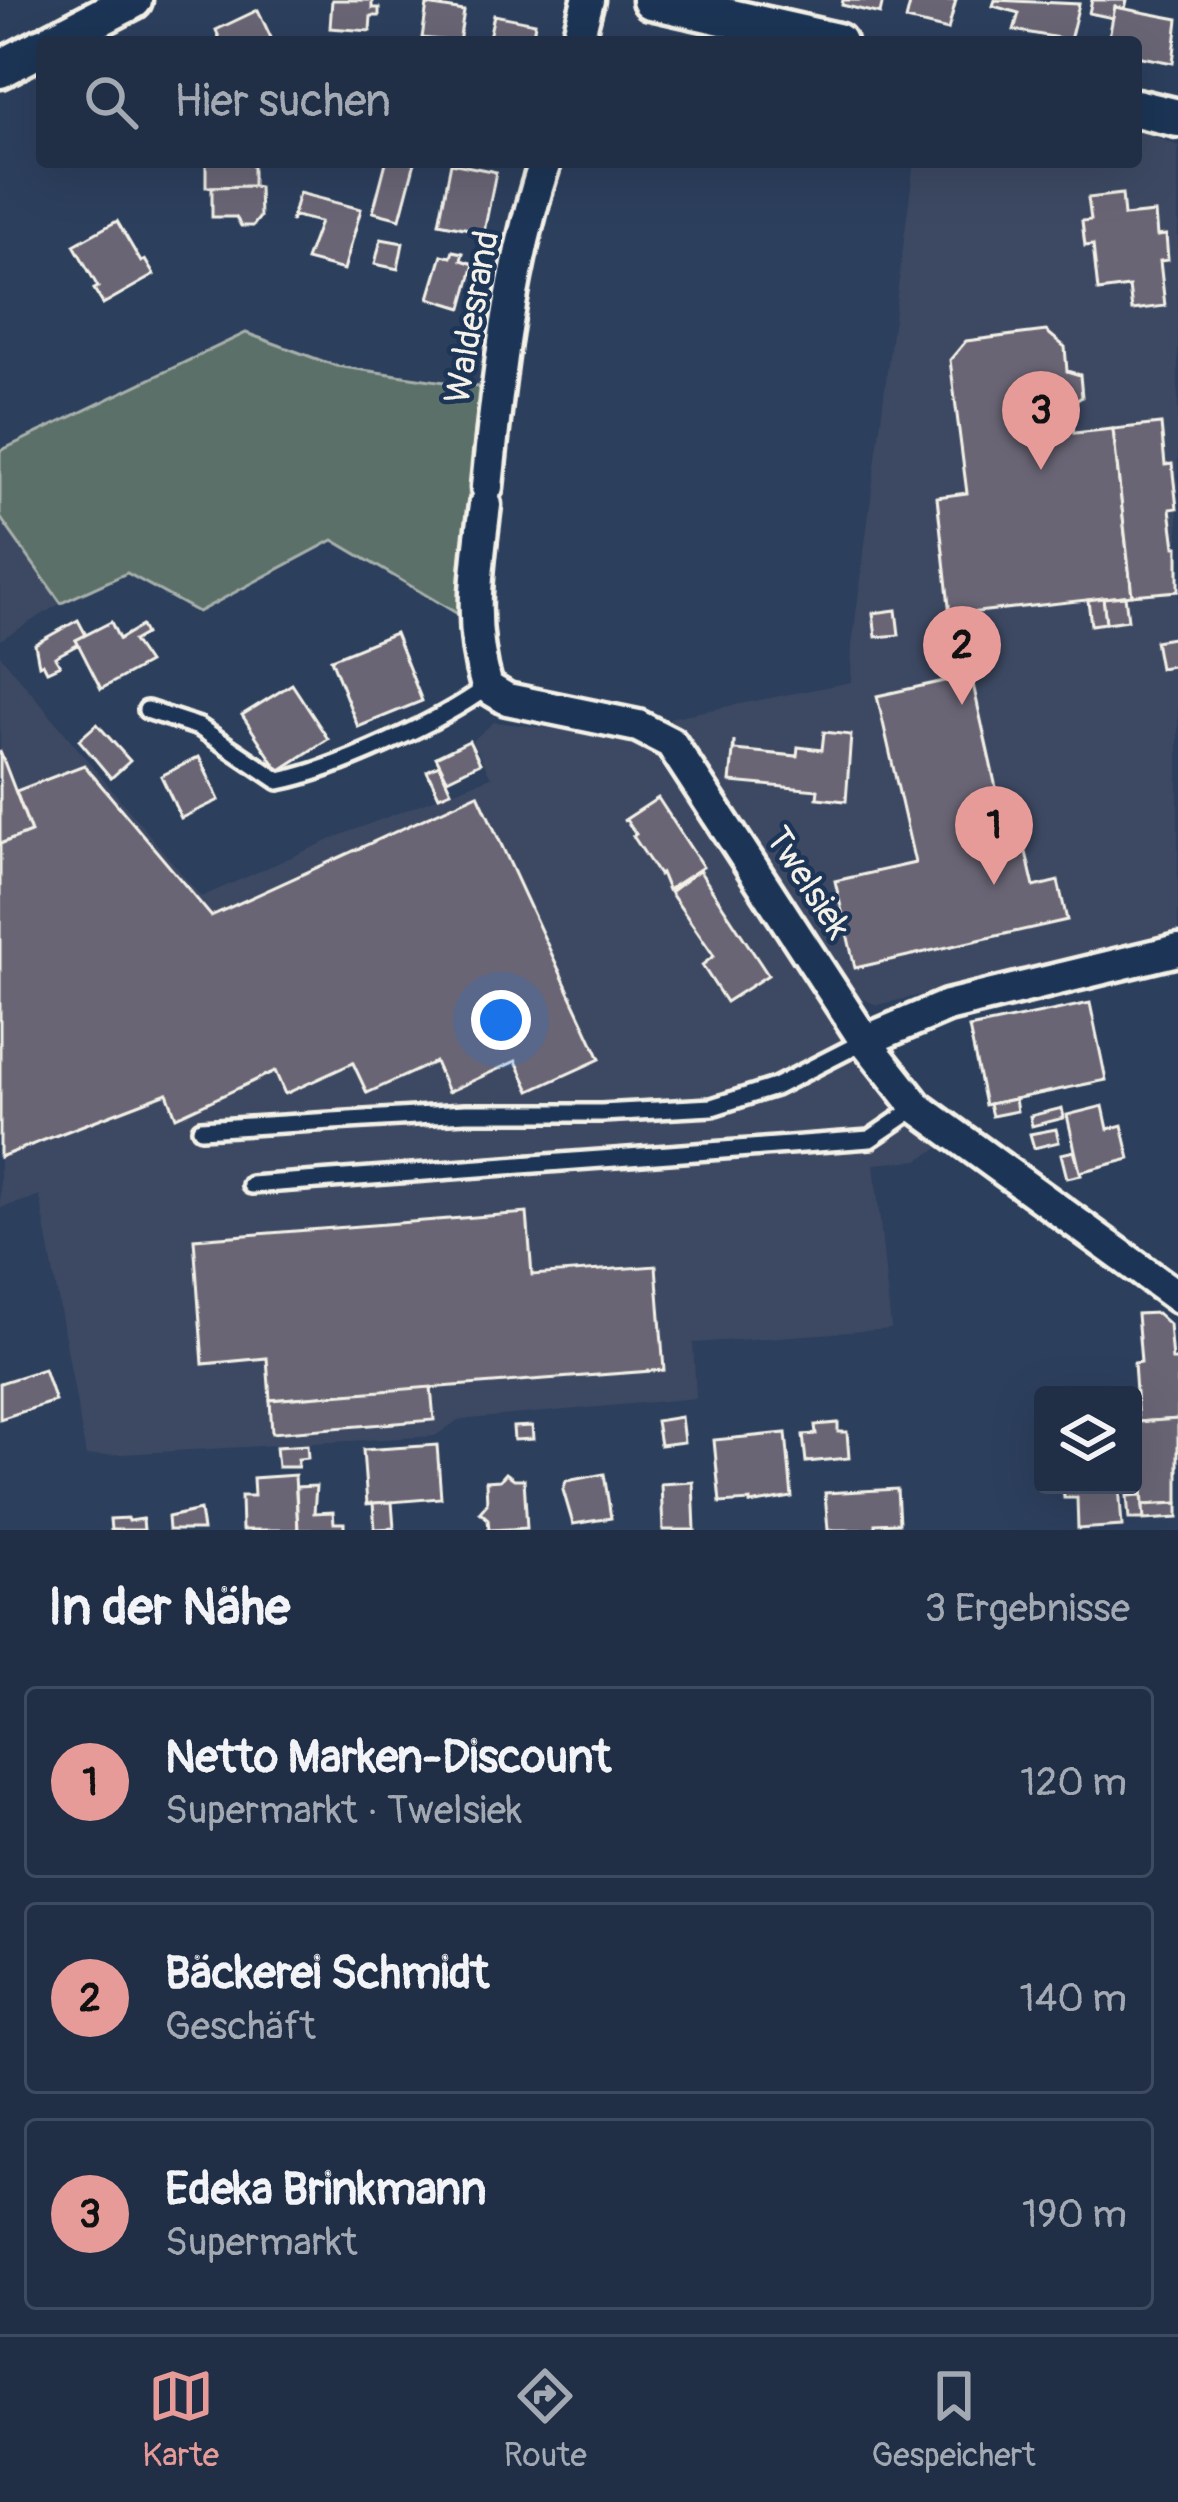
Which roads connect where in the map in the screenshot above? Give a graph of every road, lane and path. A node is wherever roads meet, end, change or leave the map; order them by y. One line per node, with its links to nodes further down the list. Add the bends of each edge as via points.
1 (133, 0): 4 (street)
2 (588, 0): 5 (street)
3 (651, 0): 6 (street)
4 (64, 36)
5 (579, 36)
6 (811, 36)
7 (36, 50): 8 (street)
8 (0, 69)
9 (1142, 109): 10 (street)
10 (1178, 118)
11 (543, 168): 12 (street, Waldesrand, via 499,361 475,588 476,649)
12 (487, 687): 13 (lane, via 438,717 278,781 199,728); 15 (street, Twelsiek, via 507,699 638,726 670,743)
13 (147, 710)
14 (1178, 950): 15 (street, via 947,1006)
15 (865, 1041): 16 (street, Twelsiek); 17 (lane, via 775,1087 712,1107)
16 (917, 1107): 18 (lane, via 870,1138); 19 (street, Twelsiek)
17 (201, 1130)
18 (251, 1185)
19 (1178, 1297)

